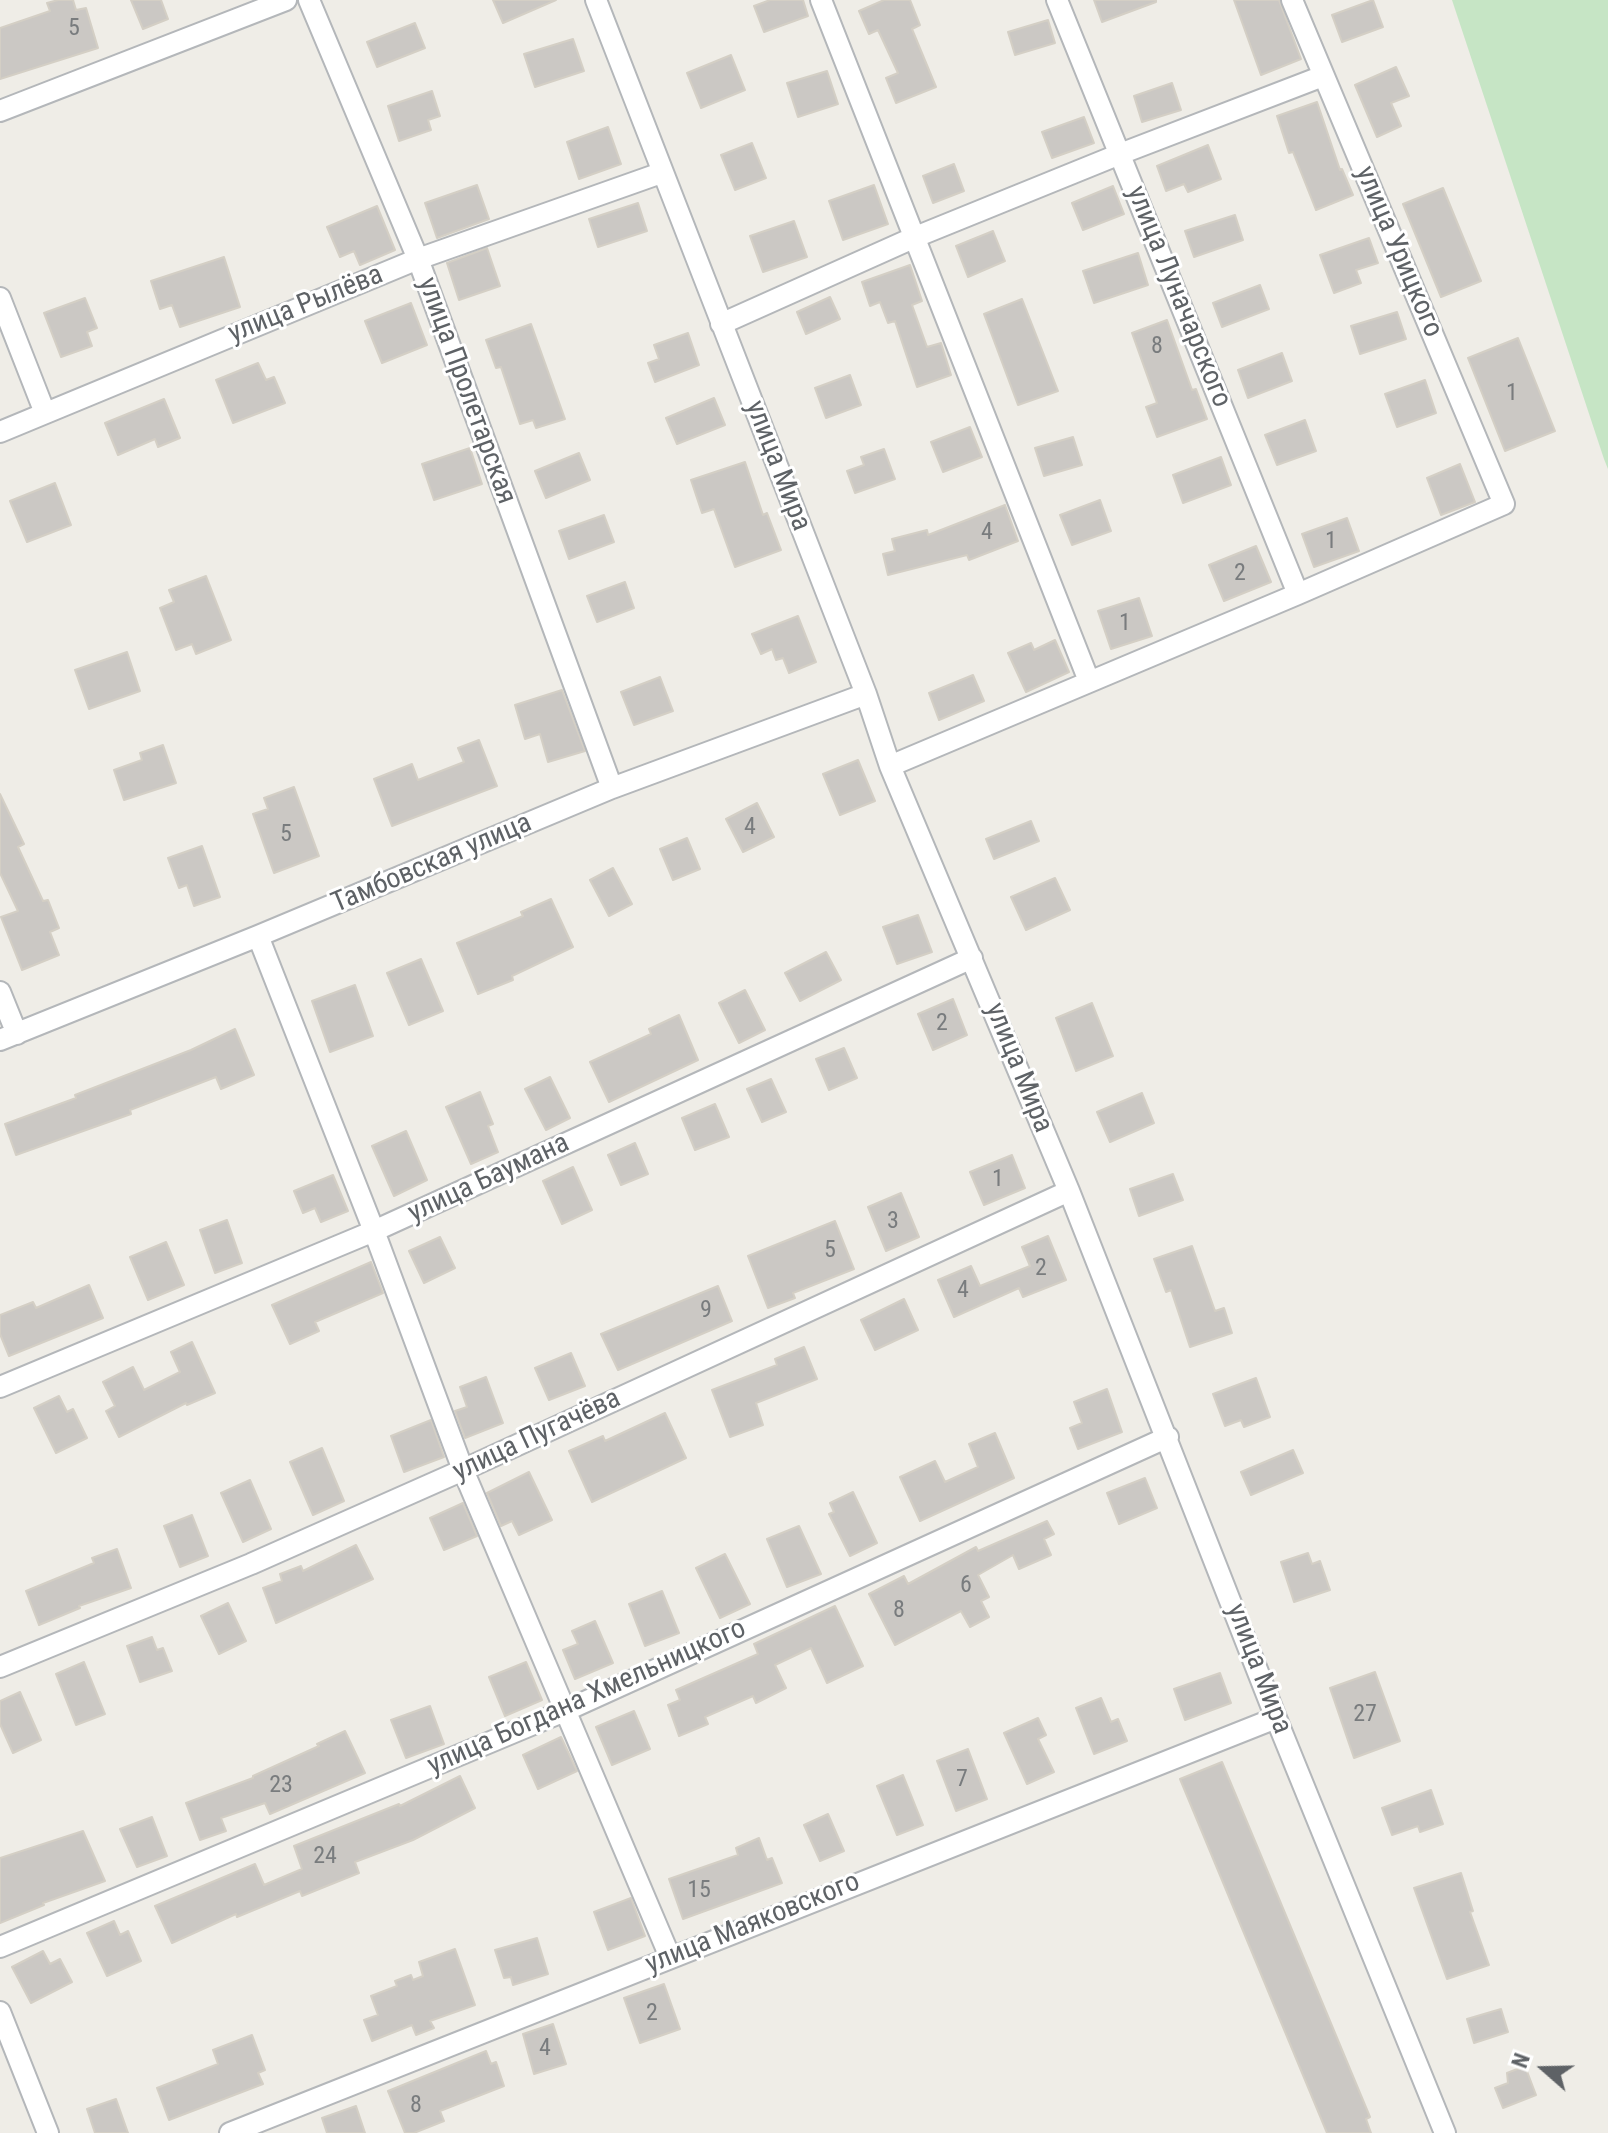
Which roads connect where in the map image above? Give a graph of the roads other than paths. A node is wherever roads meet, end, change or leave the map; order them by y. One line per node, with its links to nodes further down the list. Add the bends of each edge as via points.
1 (286, 0): 8 (street)
2 (309, 0): 12 (street, улица Пролетарская)
3 (596, 0): 10 (street, улица Мира)
4 (821, 0): 11 (street)
5 (1057, 0): 9 (street, улица Луначарского)
6 (1292, 0): 7 (street, улица Урицкого)
7 (1323, 76): 9 (street); 17 (street, улица Урицкого, via 1504,504)
8 (0, 111)
9 (1120, 154): 11 (street); 17 (street, улица Луначарского)
10 (661, 173): 12 (street, улица Рылёва); 14 (street, улица Мира)
11 (913, 238): 14 (street); 18 (street)
12 (418, 259): 15 (street, улица Рылёва); 21 (street, улица Пролетарская)
13 (0, 298): 15 (street)
14 (721, 324): 19 (street, улица Мира)
15 (45, 413): 16 (street, улица Рылёва)
16 (0, 432)
17 (1298, 594): 18 (street)
18 (1089, 681): 20 (street)
19 (866, 694): 20 (street, улица Мира); 21 (street, Тамбовская улица)
20 (890, 766): 23 (street, улица Мира)
21 (612, 788): 22 (street, Тамбовская улица)
22 (258, 936): 25 (street, Тамбовская улица); 27 (street)
23 (972, 958): 26 (street, улица Мира); 27 (street, улица Баумана)
24 (0, 992): 25 (street)
25 (8, 1037)
26 (1069, 1191): 29 (street, улица Мира); 30 (street, улица Пугачёва)
27 (374, 1231): 28 (street, улица Баумана); 30 (street)
28 (0, 1387)
29 (1168, 1437): 32 (street, улица Богдана Хмельницкого); 33 (street, улица Мира)
30 (463, 1470): 31 (street, улица Пугачёва); 32 (street)
31 (0, 1667)
32 (567, 1710): 34 (street, улица Богдана Хмельницкого); 35 (street)
33 (1276, 1718): 35 (street, улица Маяковского); 39 (street, улица Мира)
34 (0, 1947)
35 (670, 1957): 38 (street, улица Маяковского)
36 (0, 2012): 37 (street)
37 (48, 2133)
38 (230, 2133)
39 (1445, 2133)

